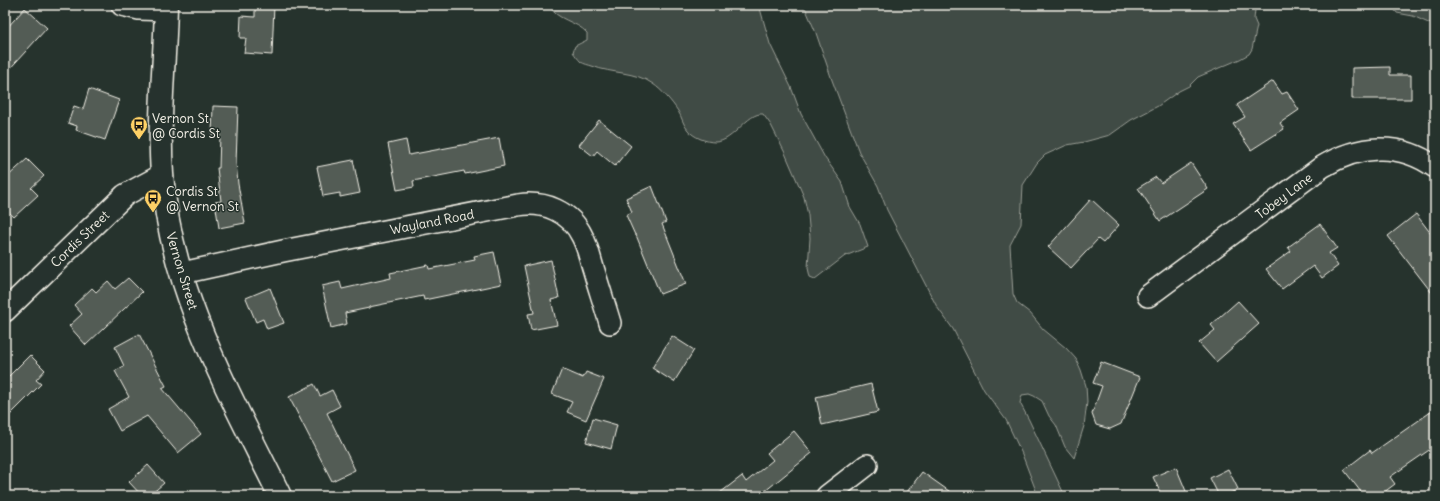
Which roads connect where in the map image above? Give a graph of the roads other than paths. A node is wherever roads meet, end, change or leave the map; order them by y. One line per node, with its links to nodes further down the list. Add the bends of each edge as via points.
1 (122, 5): 2 (street, via 139,9)
2 (166, 8): 4 (main road, Vernon Street, via 161,109)
3 (1435, 167): 6 (street, Tobey Lane, via 1421,158 1392,150 1378,148 1348,154 1322,167)
4 (162, 175): 5 (main road, Vernon Street, via 170,232); 7 (street, Cordis Street, via 125,195)
5 (182, 273): 8 (street, Wayland Road, via 494,209 537,204 564,214 578,228 586,245); 10 (main road, Vernon Street, via 216,364)
6 (1148, 296)
7 (5, 312)
8 (610, 323)
9 (867, 465): 11 (street)
10 (280, 496)
11 (827, 496)

